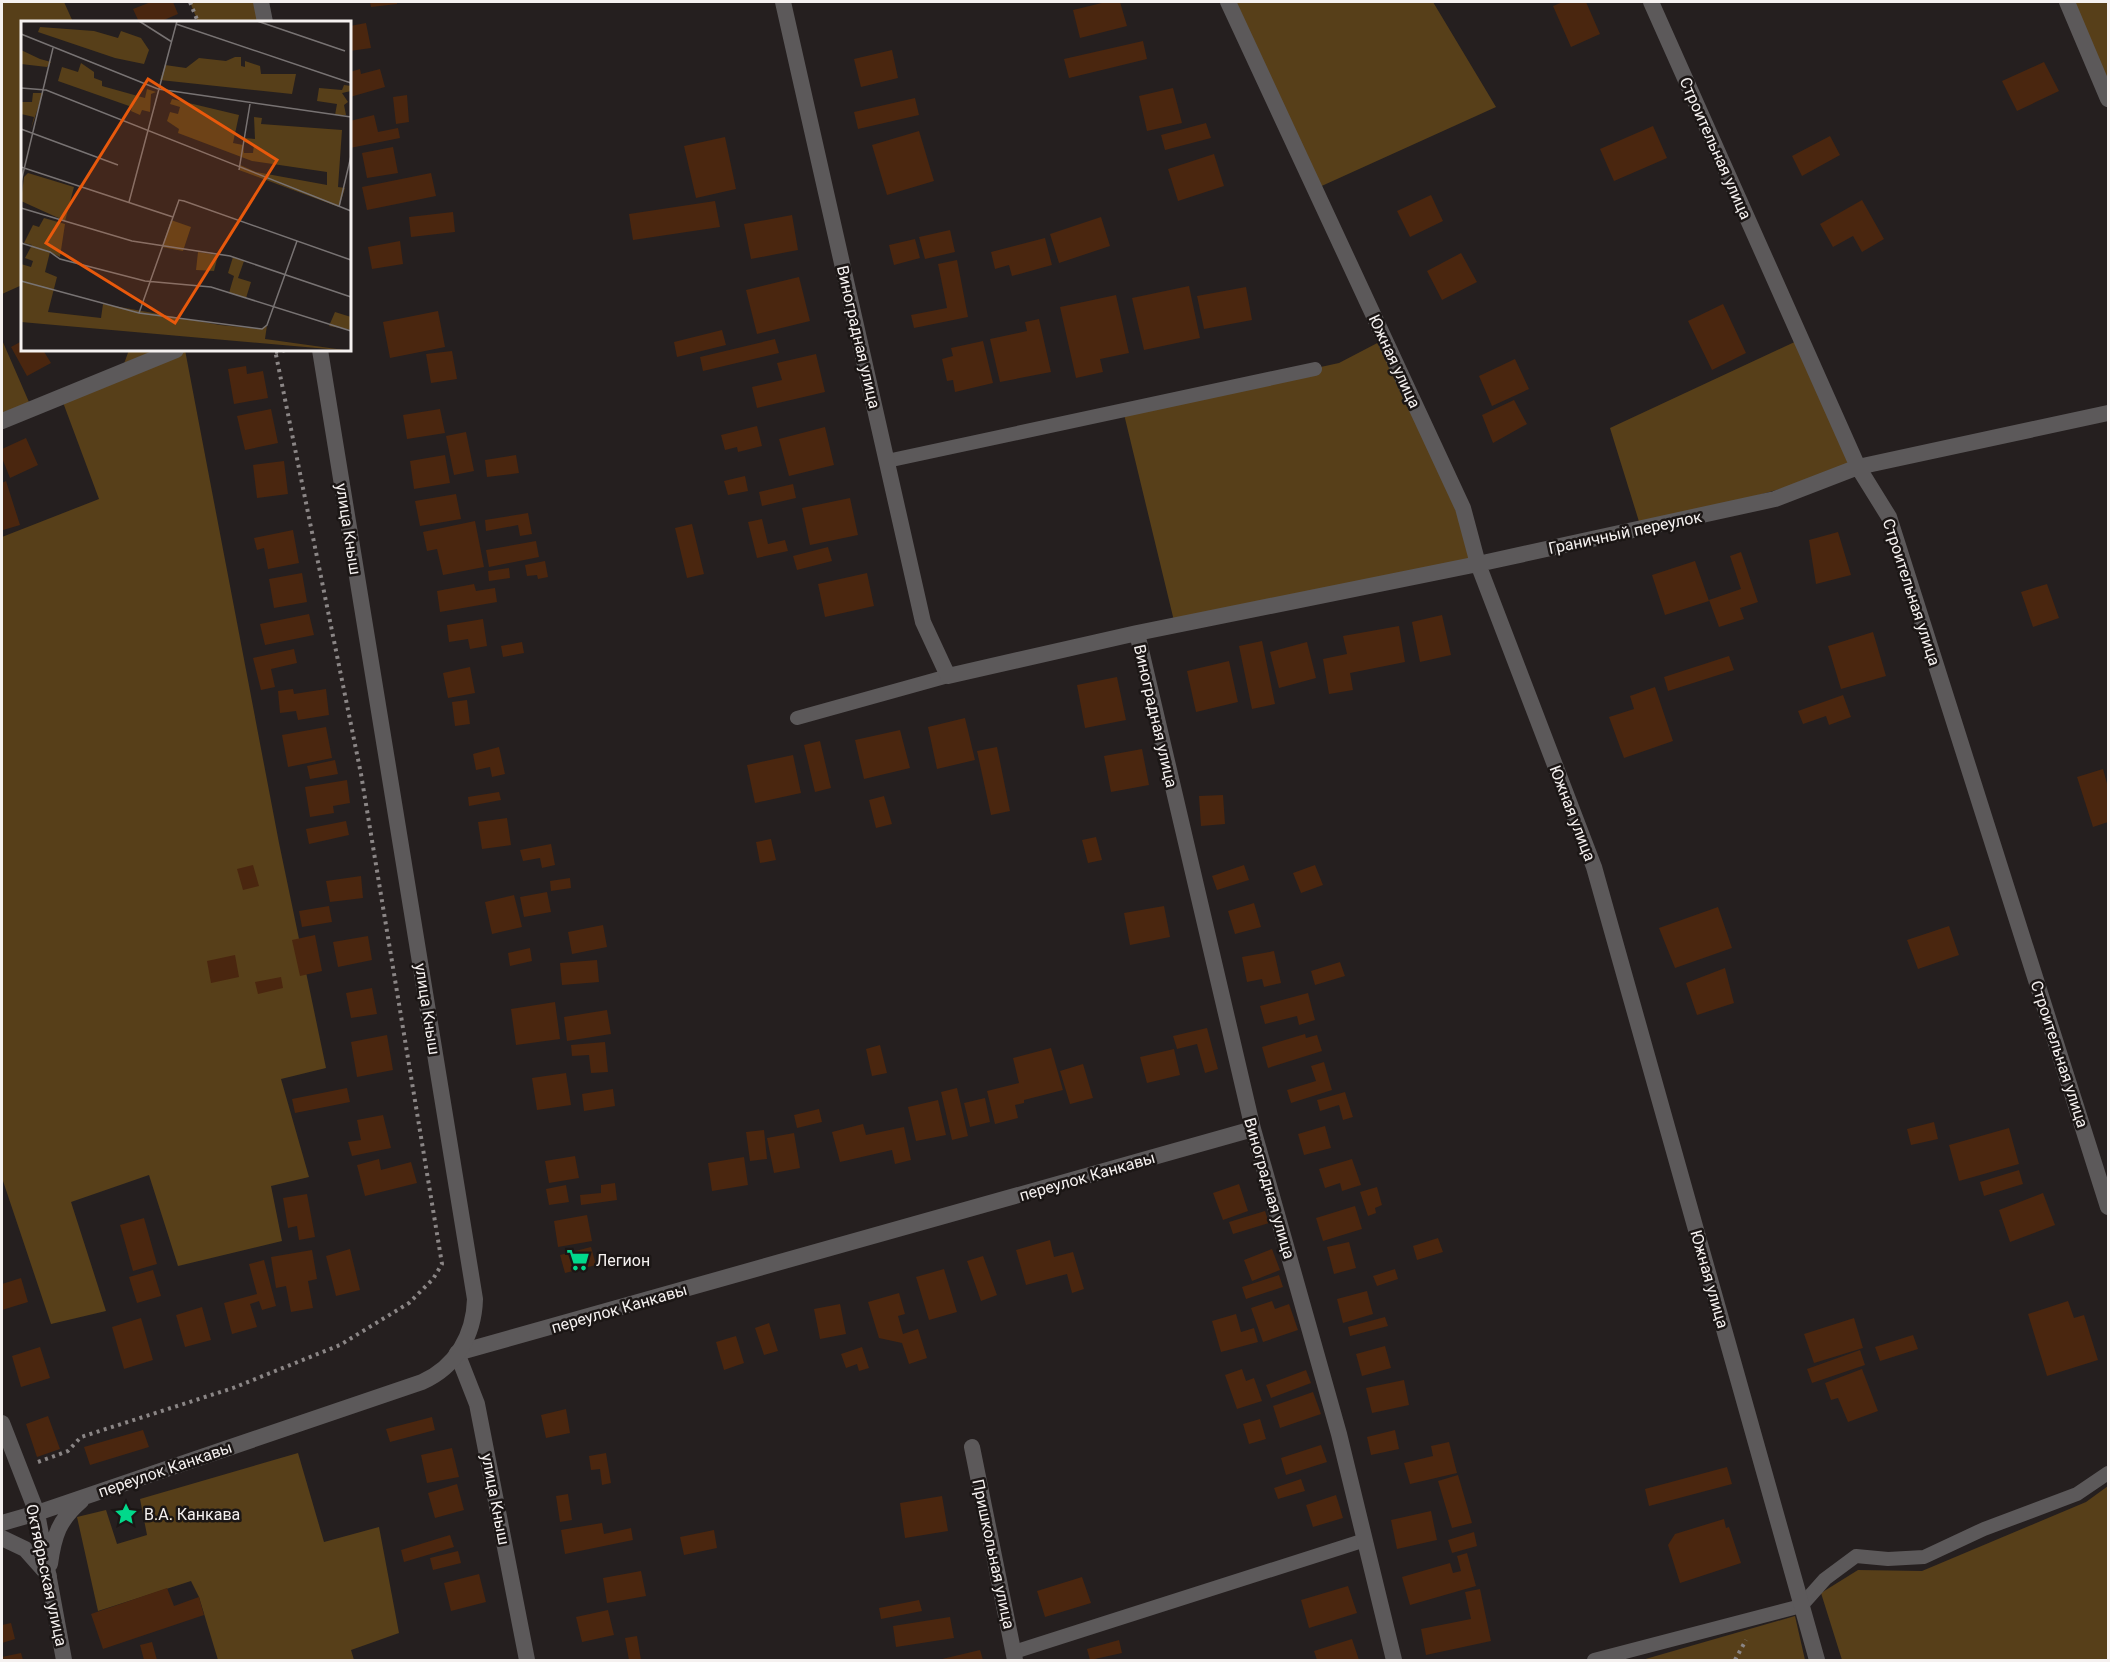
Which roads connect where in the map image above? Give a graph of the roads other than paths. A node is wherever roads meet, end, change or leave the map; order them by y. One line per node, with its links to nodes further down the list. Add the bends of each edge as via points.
1 (261, 2): 6 (street)
2 (783, 2): 13 (street, Виноградная улица)
3 (1228, 2): 15 (street, Южная улица, via 1463,508)
4 (1651, 2): 14 (street, Строительная улица)
5 (2067, 2): 7 (street)
6 (265, 21)
7 (2109, 99)
8 (174, 351): 12 (street)
9 (320, 351): 21 (street, улица Кныш, via 475,1299 471,1330)
10 (1315, 369): 13 (lane)
11 (2109, 413): 14 (street, Граничный переулок)
12 (2, 421)
13 (887, 461): 17 (street, Виноградная улица, via 923,622)
14 (1858, 467): 15 (street, Граничный переулок, via 1775,499); 20 (street, Строительная улица, via 1889,517)
15 (1478, 564): 16 (street, Граничный переулок); 31 (street, Южная улица, via 1594,867)
16 (1137, 633): 17 (street, Виноградная улица); 19 (street, Виноградная улица)
17 (948, 676): 18 (lane)
18 (797, 717)
19 (1252, 1129): 21 (street, переулок Канкавы); 29 (street, Виноградная улица, via 1339,1434)
20 (2109, 1207)
21 (457, 1353): 25 (street, переулок Канкавы, via 442,1371 422,1382); 34 (street, улица Кныш, via 477,1404)
22 (2, 1423): 26 (street, Октябрьская улица)
23 (972, 1448): 32 (street, Пришкольная улица)
24 (2109, 1473): 31 (lane, via 2077,1494 1984,1529 1924,1557 1856,1556 1825,1579)
25 (89, 1494): 26 (street, переулок Канкавы); 30 (street, via 62,1520 52,1548)
26 (37, 1513): 27 (street, переулок Канкавы); 30 (street, Октябрьская улица)
27 (2, 1523)
28 (2, 1538): 30 (street, via 25,1550)
29 (1365, 1540): 32 (lane); 35 (street, Виноградная улица)
30 (49, 1576): 33 (street, Октябрьская улица)
31 (1802, 1606): 36 (lane); 37 (street, Южная улица)
32 (1015, 1656)
33 (64, 1660)
34 (527, 1660)
35 (1394, 1660)
36 (1594, 1660)
37 (1817, 1660)

